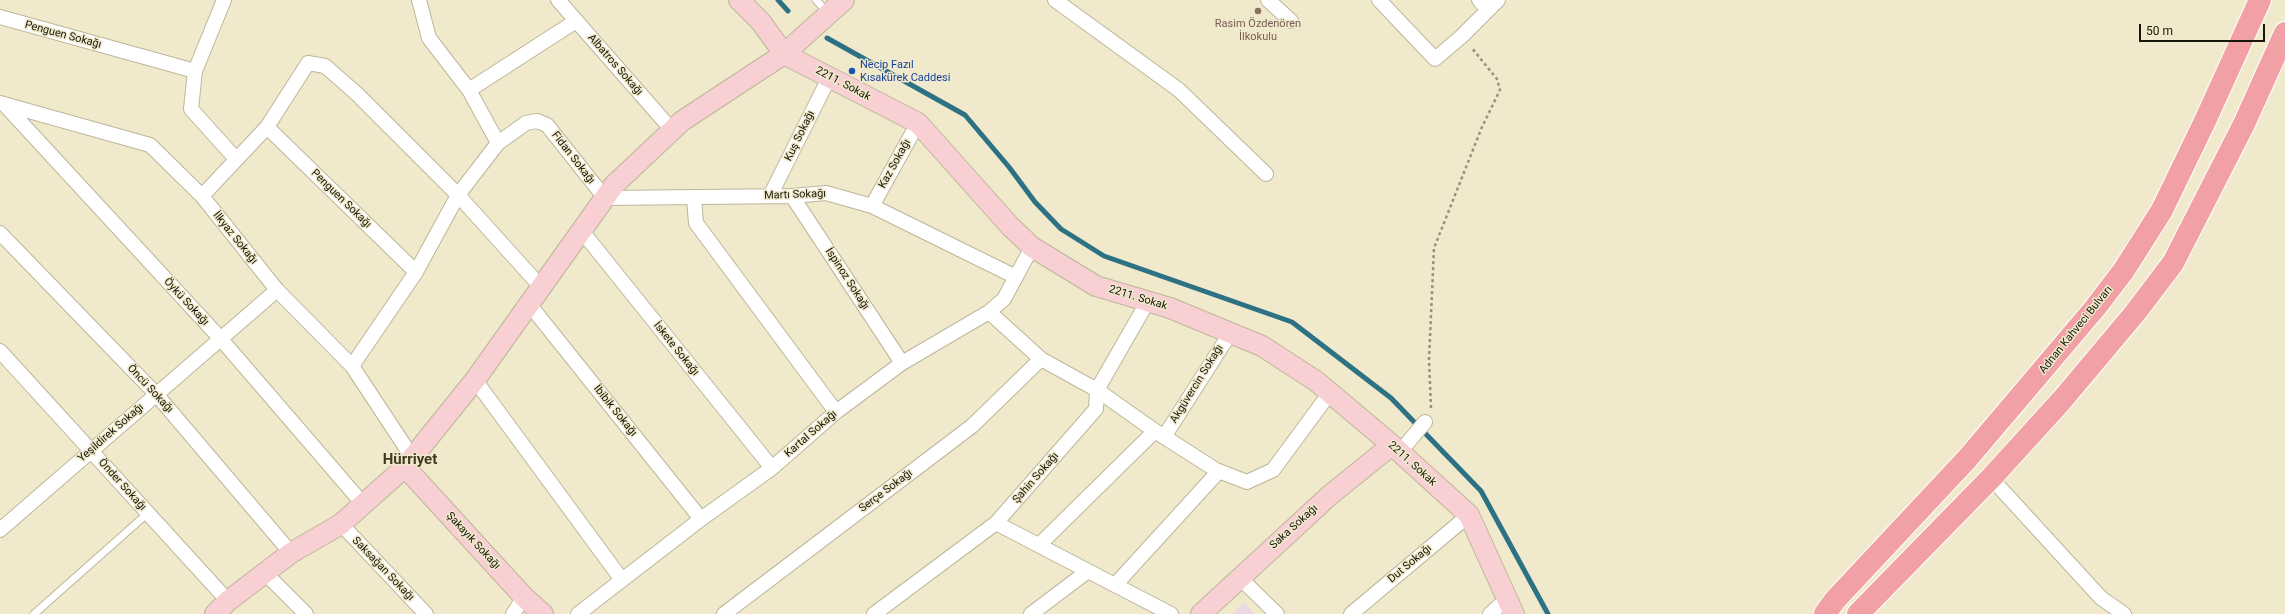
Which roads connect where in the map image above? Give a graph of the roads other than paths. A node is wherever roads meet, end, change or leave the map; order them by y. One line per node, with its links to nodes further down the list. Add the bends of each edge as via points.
1 (224, 0): 18 (street)
2 (419, 0): 20 (street, via 429,38)
3 (558, 0): 14 (street, Albatros Sokağı)
4 (739, 0): 17 (street, 2211. Sokak, via 761,22)
5 (844, 0): 12 (street)
6 (1055, 0): 27 (street, via 1179,90)
7 (1268, 0): 15 (street)
8 (1379, 0): 11 (street, via 1435,59 1462,36)
9 (1498, 0): 11 (street)
10 (2260, 0): 60 (main road, Adnan Kahveci Bulvarı, via 2162,210 2144,240 2095,308)
11 (1484, 5)
12 (822, 7): 17 (street)
13 (0, 17): 18 (street, Penguen Sokağı)
14 (576, 21): 20 (street); 24 (street, Albatros Sokağı)
15 (1291, 21)
16 (2285, 32): 64 (main road, via 2244,124 2173,263 2098,359)
17 (784, 54): 19 (street, 2211. Sokak); 24 (street, via 682,120)
18 (195, 71): 26 (street, via 191,109)
19 (830, 76): 22 (street, 2211. Sokak); 30 (street, Kuş Sokağı)
20 (469, 90): 25 (street)
21 (2, 103): 29 (street, İlkyaz Sokağı, via 150,145); 46 (street, Öykü Sokağı)
22 (918, 123): 34 (street, Kaz Sokağı); 37 (street, 2211. Sokak)
23 (267, 127): 26 (street); 28 (street, via 308,64 325,66 356,93); 38 (street, Penguen Sokağı)
24 (672, 130): 32 (street, via 614,185)
25 (498, 143): 28 (street, Fidan Sokağı); 32 (street, Fidan Sokağı, via 526,123 537,121 547,124)
26 (236, 159): 29 (street)
27 (1266, 174)
28 (458, 195): 38 (street, Fidan Sokağı); 40 (street)
29 (202, 196): 41 (street, İlkyaz Sokağı)
30 (770, 196): 31 (street, Martı Sokağı); 33 (street, Martı Sokağı)
31 (792, 196): 34 (street, Martı Sokağı, via 826,193); 49 (street, İspinoz Sokağı)
32 (604, 198): 33 (street, Martı Sokağı); 35 (street)
33 (694, 198): 55 (street, via 696,223)
34 (872, 206): 39 (street, Martı Sokağı)
35 (581, 230): 40 (street); 62 (street, İskete Sokağı)
36 (0, 233): 53 (street, Öncü Sokağı)
37 (1032, 247): 39 (street, Kartal Sokağı); 42 (street, 2211. Sokak, via 1096,286)
38 (416, 272): 50 (street, Fidan Sokağı)
39 (1016, 277): 44 (street, Kartal Sokağı, via 1004,299)
40 (541, 287): 43 (street)
41 (277, 290): 46 (street, Yeşildirek Sokağı); 50 (street, İlkyaz Sokağı)
42 (1148, 301): 45 (street, 2211. Sokak); 52 (street, Şahin Sokağı)
43 (529, 304): 51 (street); 68 (street, İbibik Sokağı)
44 (989, 312): 48 (street); 49 (street, Kartal Sokağı)
45 (1231, 332): 54 (street, 2211. Sokak, via 1262,346 1316,381); 57 (street, Akgüvercin Sokağı)
46 (220, 338): 53 (street, Yeşildirek Sokağı); 65 (street, Öykü Sokağı)
47 (0, 351): 59 (street, Önder Sokağı)
48 (1040, 359): 52 (street); 88 (street, Serçe Sokağı, via 972,426)
49 (902, 363): 55 (street, Kartal Sokağı)
50 (352, 366): 61 (street, İlkyaz Sokağı)
51 (475, 380): 61 (street); 77 (street)
52 (1097, 390): 57 (street); 69 (street, Şahin Sokağı, via 1096,409)
53 (156, 394): 59 (street, Yeşildirek Sokağı); 73 (street, Öncü Sokağı)
54 (1329, 394): 58 (street, 2211. Sokak); 63 (street, via 1273,470 1247,482)
55 (836, 412): 62 (street, Kartal Sokağı)
56 (1425, 422): 58 (street)
57 (1159, 434): 63 (street); 72 (street, Akgüvercin Sokağı)
58 (1401, 446): 67 (street, 2211. Sokak); 76 (street, Saka Sokağı)
59 (91, 450): 66 (street, Önder Sokağı); 71 (street, Yeşildirek Sokağı)
60 (1967, 459): 64 (main road); 96 (main road, Adnan Kahveci Bulvarı, via 1835,600)
61 (409, 462): 65 (street); 79 (street, Şakayık Sokağı)
62 (772, 468): 68 (street, Kartal Sokağı)
63 (1219, 471): 78 (street)
64 (1991, 478): 97 (main road); 98 (street, via 2101,598)
65 (363, 504): 70 (street)
66 (148, 513): 81 (street, Önder Sokağı); 82 (lane)
67 (1469, 515): 80 (street, 2211. Sokak); 94 (street, Dut Sokağı)
68 (701, 519): 77 (street, Kartal Sokağı)
69 (996, 523): 72 (street); 89 (street, Şahin Sokağı)
70 (341, 524): 73 (street); 84 (street, Saksağan Sokağı)
71 (0, 530)
72 (1039, 545): 74 (street)
73 (291, 553): 75 (street)
74 (1088, 571): 78 (street); 90 (street)
75 (265, 573): 81 (street); 83 (street)
76 (1239, 576): 92 (street, Saka Sokağı); 93 (street)
77 (622, 580): 87 (street, Kartal Sokağı)
78 (1115, 585): 91 (street)
79 (524, 597): 85 (street); 86 (street, Şakayık Sokağı)
80 (1511, 606): 95 (street)
81 (221, 607)
82 (34, 614)
83 (306, 614)
84 (426, 614)
85 (513, 614)
86 (543, 614)
87 (578, 614)
88 (724, 614)
89 (874, 614)
90 (1031, 614)
91 (1171, 614)
92 (1201, 614)
93 (1277, 614)
94 (1351, 614)
95 (1490, 614)
96 (1825, 614)
97 (1858, 614)
98 (2124, 614)

